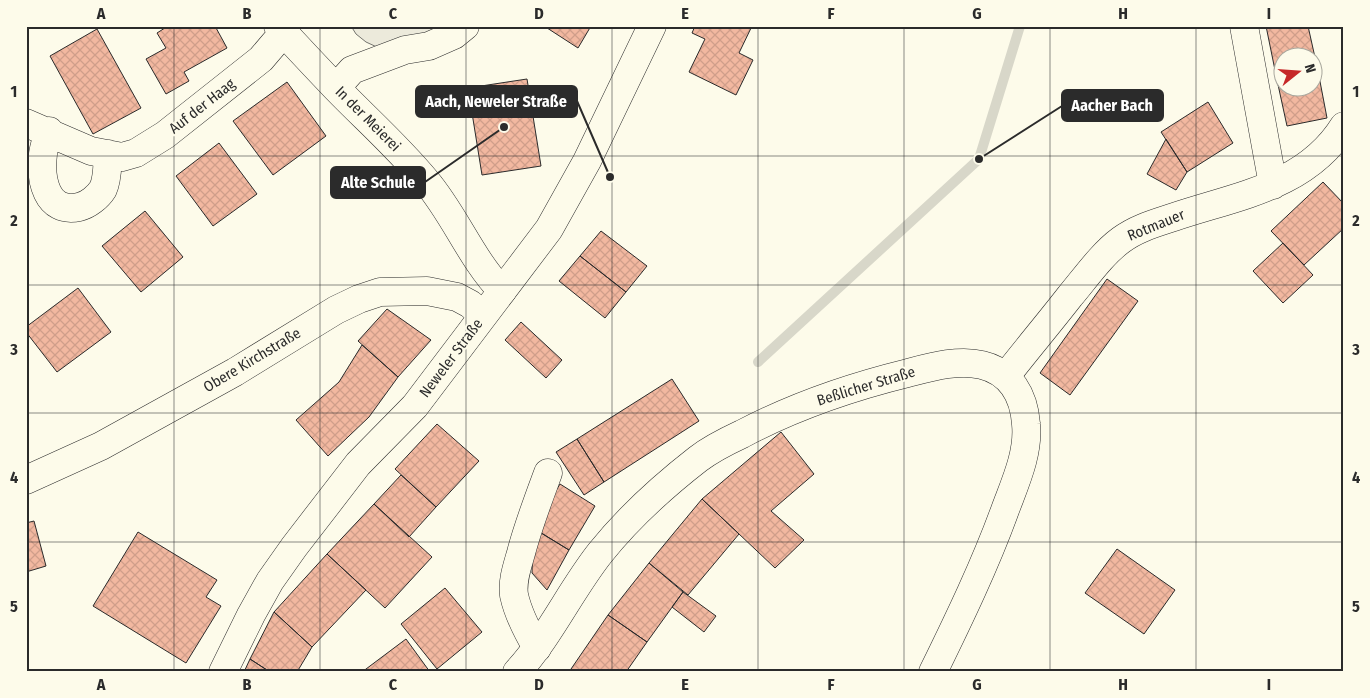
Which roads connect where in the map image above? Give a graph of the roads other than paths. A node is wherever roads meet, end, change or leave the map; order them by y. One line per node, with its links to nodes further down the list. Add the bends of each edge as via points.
1 (465, 26): 5 (street, via 454,35 429,46 405,50 352,70)
2 (652, 26): 10 (street, Neweler Straße, via 576,182 549,229)
3 (1244, 26): 9 (street)
4 (281, 29): 5 (street, In der Meierei); 8 (street, Auf der Haag, via 261,59 150,146 122,157)
5 (336, 88): 10 (street, In der Meierei, via 428,182 479,264)
6 (1344, 126): 9 (street, Rotmauer, via 1311,163)
7 (38, 127): 8 (street, Auf der Haag); 8 (street, Auf der Haag, via 44,181 53,202 61,207 83,206 96,198 107,176)
8 (108, 154)
9 (1273, 186): 12 (street, Rotmauer, via 1147,225 1121,240 1087,275)
10 (502, 291): 11 (street, Neweler Straße)
11 (483, 315): 14 (street, Obere Kirchstraße, via 457,297 427,291 380,292 359,299 100,446); 16 (street, Neweler Straße, via 415,406 358,464 294,547 270,581)
12 (1006, 376): 15 (street, Beßlicher Straße, via 991,368 971,364 927,368 875,381 791,410 723,443 667,484 626,524 600,553); 18 (street, via 1022,398 1026,438 1022,459 992,544)
13 (548, 473): 15 (street, via 528,526 514,578 518,609)
14 (26, 480)
15 (537, 648): 17 (street, Beßlicher Straße)
16 (223, 672)
17 (517, 672)
18 (933, 672)

